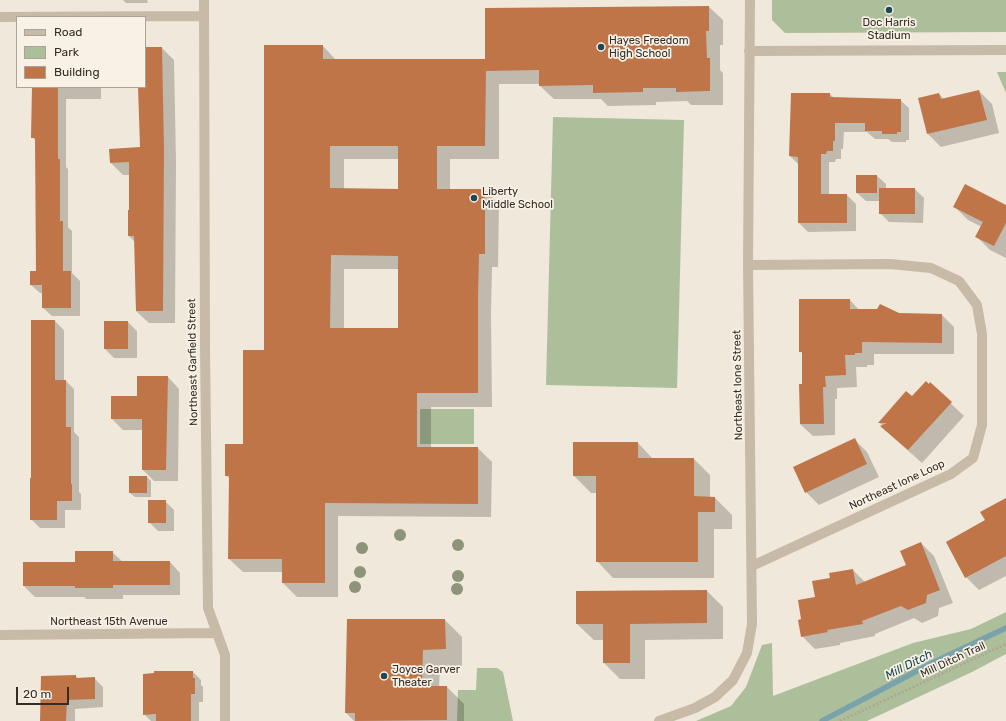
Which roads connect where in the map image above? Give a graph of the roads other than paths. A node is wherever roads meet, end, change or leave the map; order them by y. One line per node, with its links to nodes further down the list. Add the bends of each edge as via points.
1 (204, 0): 4 (street, Northeast Garfield Street)
2 (750, 0): 8 (street, Northeast Ione Street)
3 (146, 16): 4 (street)
4 (204, 16): 11 (street, Northeast Garfield Street, via 204,347 208,608)
5 (0, 17): 6 (street)
6 (16, 17)
7 (1006, 50): 8 (street)
8 (750, 51): 9 (street, Northeast Ione Street)
9 (748, 264): 10 (street, Northeast Ione Street); 10 (street, Northeast Ione Loop, via 890,264 931,268 959,281 977,305 982,342 982,425 973,458 951,474)
10 (752, 566): 14 (street, Northeast Ione Street, via 752,624 747,653 733,680 716,697 696,708)
11 (217, 633): 12 (street, Northeast 15th Avenue); 13 (street, Northeast Garfield Street, via 225,655)
12 (0, 635)
13 (225, 721)
14 (659, 721)

